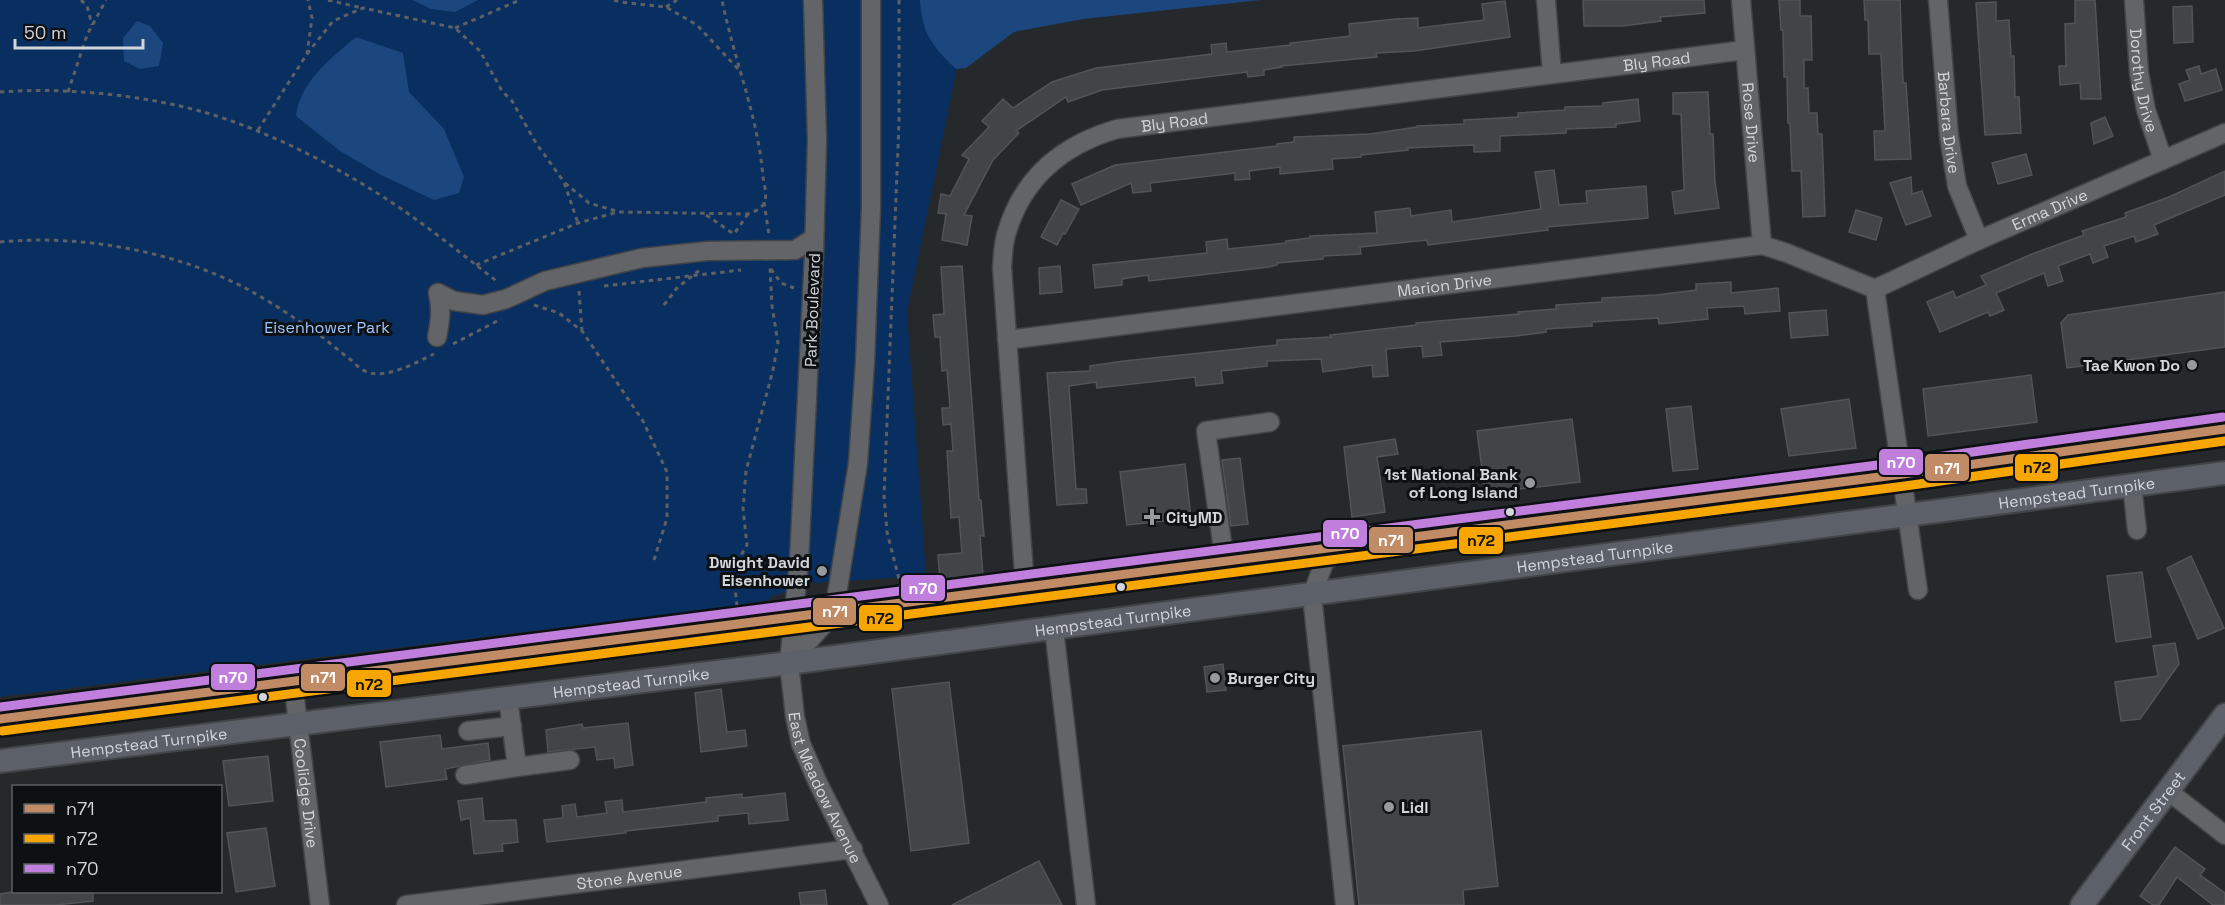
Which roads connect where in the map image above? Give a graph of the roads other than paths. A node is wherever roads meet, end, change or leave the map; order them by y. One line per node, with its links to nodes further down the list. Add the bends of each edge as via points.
1 (813, 0): 11 (street, Park Boulevard, via 817,141)
2 (871, 0): 29 (street, via 871,207 865,362 858,463)
3 (1546, 0): 8 (street)
4 (1741, 0): 7 (street, Rose Drive)
5 (1938, 0): 12 (street, Barbara Drive, via 1957,186)
6 (2133, 0): 10 (street, Dorothy Drive, via 2146,110)
7 (1745, 50): 8 (street, Bly Road); 13 (street, Rose Drive)
8 (1552, 74): 15 (street, Bly Road, via 1117,129 1083,141 1052,161 1031,183 1013,215 1005,236 1002,267)
9 (2225, 133): 10 (street, Erma Drive)
10 (2163, 160): 12 (street, Erma Drive)
11 (814, 238): 16 (street, via 770,259 707,252 642,258 586,280 545,281 483,305 454,301 438,293); 30 (street, Park Boulevard)
12 (1979, 240): 14 (street, Erma Drive)
13 (1762, 245): 14 (street, Marion Drive); 15 (street, Marion Drive)
14 (1875, 289): 20 (street)
15 (1007, 340): 26 (street, Bly Road)
16 (440, 345)
17 (1270, 422): 25 (street, via 1206,431)
18 (2225, 429): 20 (main road)
19 (2225, 472): 21 (main road, Hempstead Turnpike)
20 (1903, 474): 22 (street); 24 (main road)
21 (2132, 485): 22 (main road, Hempstead Turnpike); 23 (street)
22 (1909, 516): 27 (street); 28 (main road, Hempstead Turnpike)
23 (2138, 530)
24 (1340, 548): 25 (main road); 28 (street, via 1324,563)
25 (1225, 562): 26 (main road)
26 (1025, 588): 29 (main road)
27 (1918, 590)
28 (1312, 595): 31 (main road, Hempstead Turnpike); 51 (street)
29 (834, 614): 30 (main road); 32 (street)
30 (794, 619): 32 (street, East Meadow Avenue); 33 (main road)
31 (1053, 629): 32 (main road, Hempstead Turnpike); 50 (street)
32 (789, 663): 34 (main road, Hempstead Turnpike); 46 (street, East Meadow Avenue, via 801,744)
33 (293, 682): 36 (main road); 37 (street, Coolidge Drive)
34 (508, 698): 37 (main road, Hempstead Turnpike); 38 (street)
35 (2225, 715): 44 (main road, Front Street)
36 (0, 719)
37 (297, 724): 41 (main road, Hempstead Turnpike); 47 (street, Coolidge Drive)
38 (512, 726): 39 (street); 42 (street)
39 (468, 731)
40 (570, 760): 42 (street)
41 (0, 761)
42 (517, 767): 43 (street)
43 (465, 775)
44 (2168, 791): 45 (street); 52 (main road, Front Street)
45 (2225, 835)
46 (853, 849): 48 (street, Stone Avenue); 49 (street, East Meadow Avenue)
47 (320, 905)
48 (406, 905)
49 (879, 905)
50 (1086, 905)
51 (1345, 905)
52 (2082, 905)

